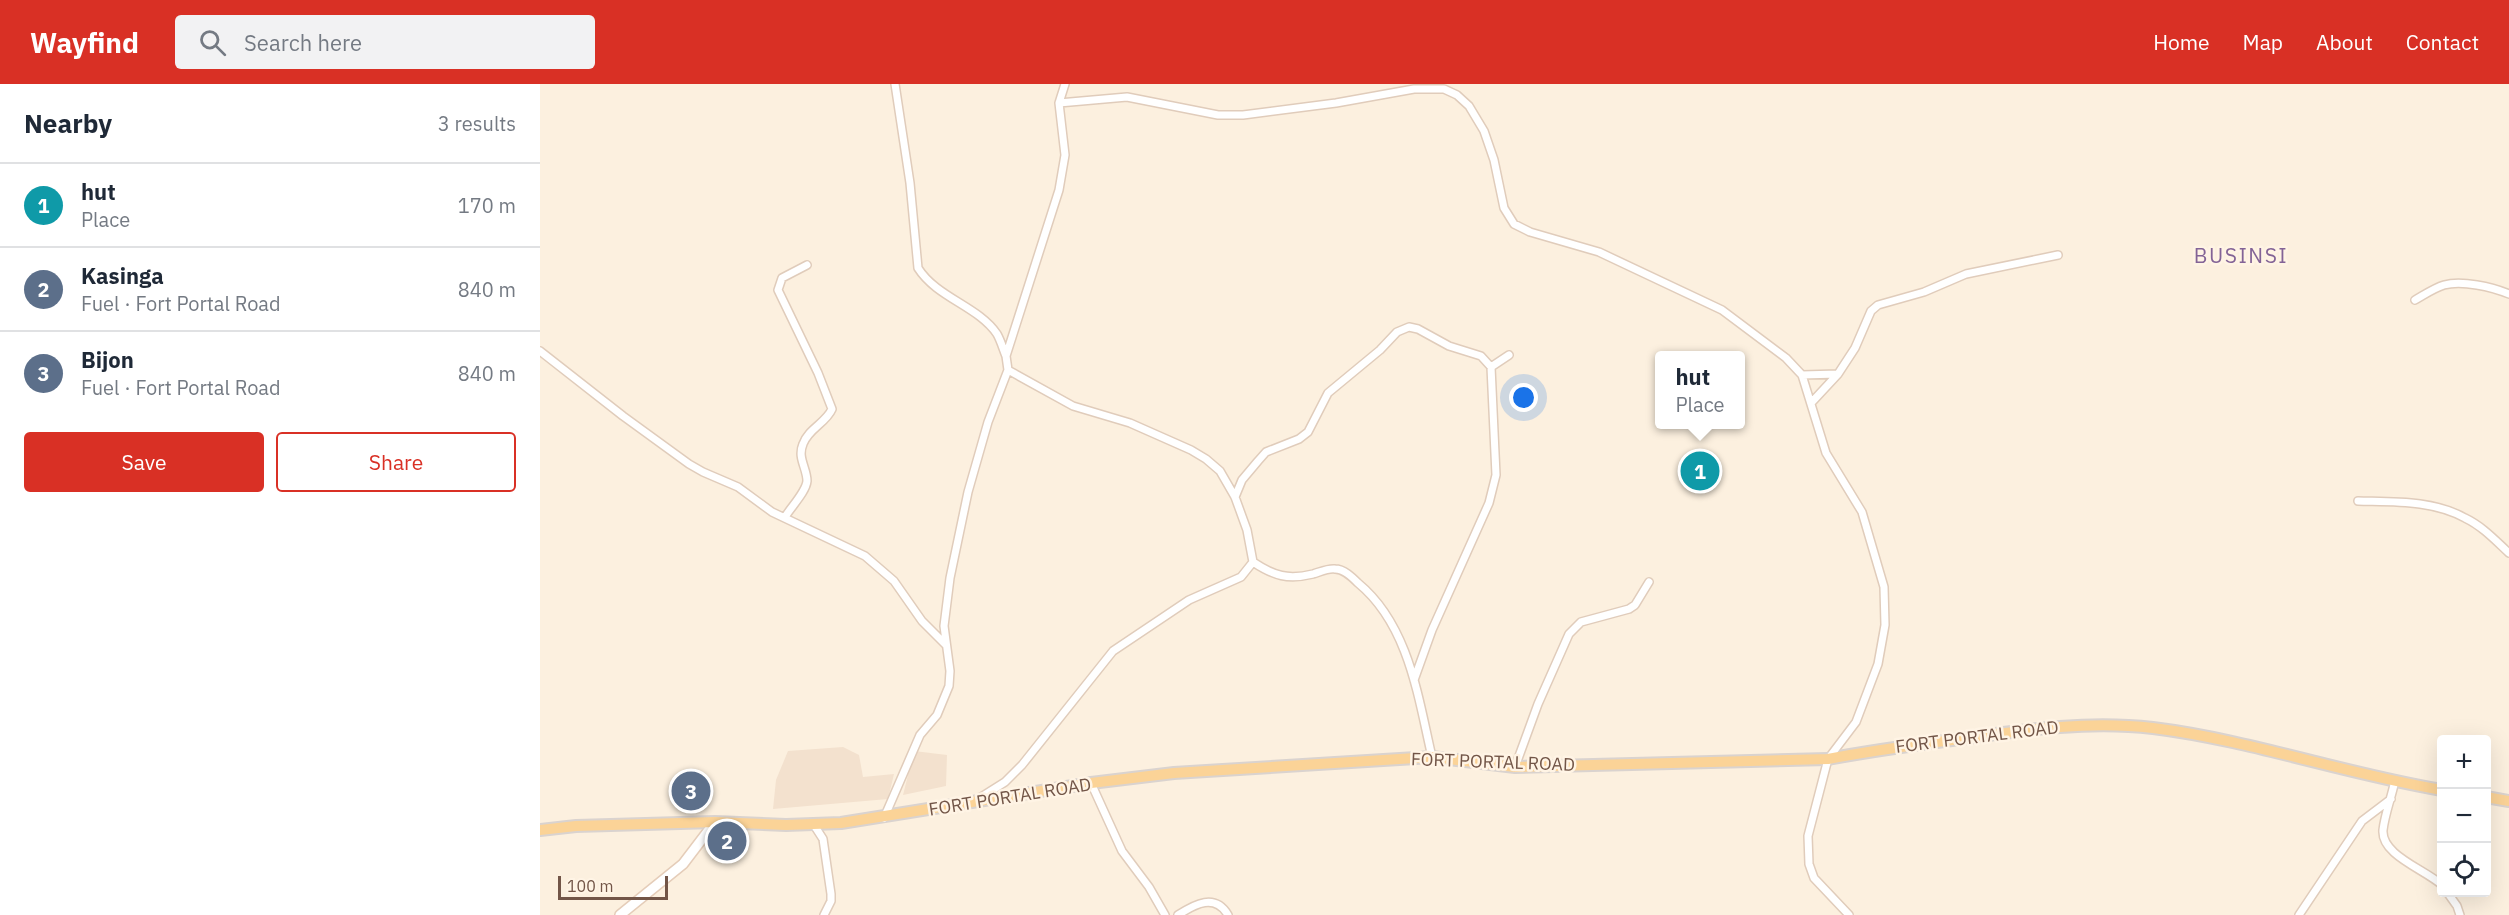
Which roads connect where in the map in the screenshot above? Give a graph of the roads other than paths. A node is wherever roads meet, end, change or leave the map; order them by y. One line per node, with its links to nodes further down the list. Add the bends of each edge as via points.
1 (895, 84): 10 (street, via 919,270 987,324 997,334)
2 (1065, 84): 3 (street)
3 (1059, 103): 10 (street, via 1065,155 1059,190); 14 (street, via 1127,97 1218,115 1243,115 1414,89 1444,89 1469,106 1484,131 1504,208 1514,224 1599,252 1722,310 1786,358)
4 (2058, 255): 13 (street, via 1966,274 1924,292 1878,305 1871,311)
5 (807, 265): 20 (street, via 782,278 778,290 832,409 805,439 802,447 806,486)
6 (2509, 294): 7 (street, via 2493,287 2451,283)
7 (2415, 300)
8 (540, 351): 20 (street, via 689,464)
9 (1509, 355): 11 (street)
10 (1006, 356): 12 (street)
11 (1491, 367): 16 (street, via 1481,356 1449,346 1418,329 1409,327 1397,332 1328,393 1308,432 1266,452); 25 (street, via 1494,487)
12 (1008, 370): 17 (street, via 1073,406 1123,420 1191,450 1206,459); 24 (street, via 988,422 958,535 946,609)
13 (1839, 374): 14 (street); 15 (street)
14 (1802, 375): 15 (street)
15 (1811, 403): 27 (street, via 1826,453 1862,512 1884,587 1886,609 1878,664 1860,712)
16 (1242, 480): 17 (street); 18 (street)
17 (1226, 481): 18 (street)
18 (1235, 497): 22 (street)
19 (2358, 501): 21 (street, via 2431,506 2464,517)
20 (785, 517): 24 (street, via 866,556 894,581 922,621)
21 (2509, 553)
22 (1253, 562): 25 (street, via 1279,577 1294,578 1337,569 1346,572 1382,605); 35 (street, via 1241,577 1189,600 1113,651 1022,765 1005,782)
23 (1649, 582): 28 (street, via 1629,609 1581,622 1569,634)
24 (946, 645): 36 (street, via 950,671 945,699 920,735)
25 (1414, 680): 26 (street)
26 (1432, 757): 28 (main road, FORT PORTAL ROAD); 30 (main road, FORT PORTAL ROAD, via 1225,769)
27 (1828, 759): 28 (main road, FORT PORTAL ROAD); 29 (main road, FORT PORTAL ROAD, via 2059,725 2114,724 2195,736); 47 (street, via 1808,836 1809,864 1814,878)
28 (1515, 767)
29 (2395, 780): 31 (main road, FORT PORTAL ROAD); 33 (street)
30 (1091, 783): 35 (main road, FORT PORTAL ROAD); 44 (street, via 1122,851)
31 (2437, 789)
32 (2491, 798): 34 (main road)
33 (2391, 800): 40 (street, via 2383,833 2385,843 2393,854); 48 (street, via 2362,821)
34 (2509, 801)
35 (972, 803): 36 (main road, FORT PORTAL ROAD)
36 (884, 818): 38 (main road, FORT PORTAL ROAD)
37 (715, 822): 38 (main road, FORT PORTAL ROAD); 39 (main road, FORT PORTAL ROAD); 42 (street, via 683,864)
38 (814, 825): 43 (street, via 823,839 831,894)
39 (540, 830)
40 (2437, 881)
41 (2451, 897): 49 (street)
42 (620, 915)
43 (824, 915)
44 (1165, 915)
45 (1178, 915): 46 (street, via 1201,902 1221,904)
46 (1228, 915)
47 (1849, 915)
48 (2299, 915)
49 (2460, 915)

